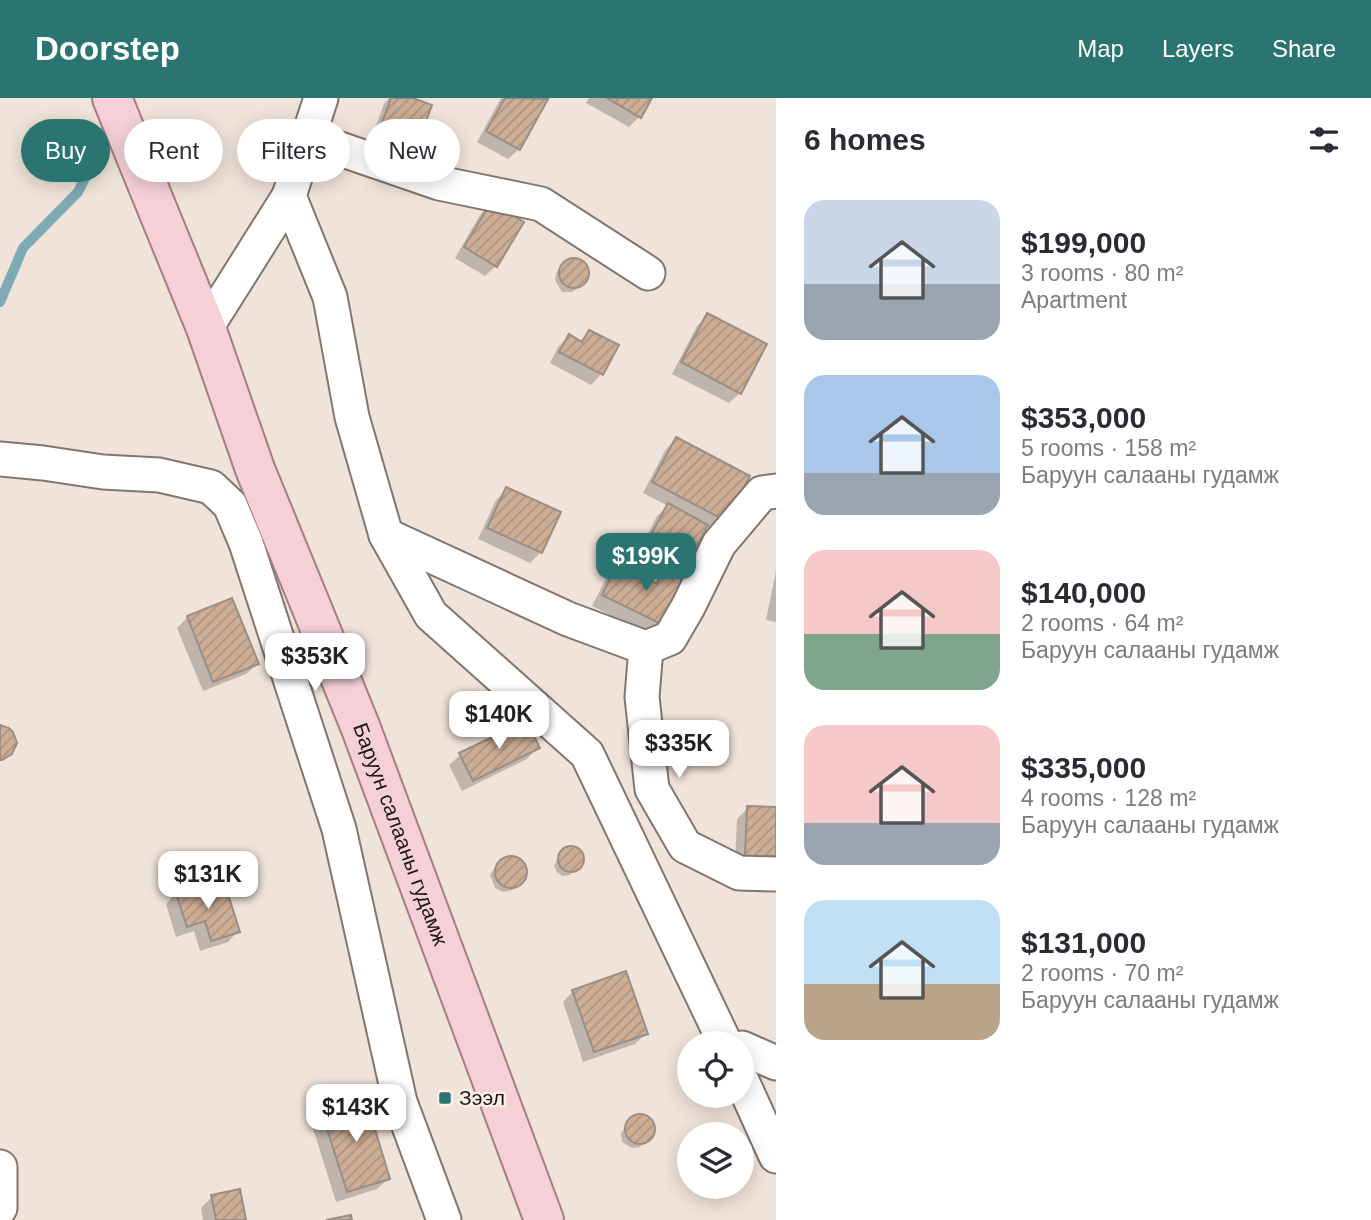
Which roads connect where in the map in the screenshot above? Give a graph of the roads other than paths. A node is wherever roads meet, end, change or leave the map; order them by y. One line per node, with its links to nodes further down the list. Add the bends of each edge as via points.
1 (112, 98): 8 (main road, Баруун салааны гудамж)
2 (321, 98): 3 (street)
3 (314, 119)
4 (350, 152): 7 (street, via 439,183 541,204)
5 (294, 182): 6 (street)
6 (289, 196): 8 (street); 11 (street, via 330,297 352,417)
7 (648, 273)
8 (206, 328): 22 (main road, Баруун салааны гудамж, via 255,469 360,726)
9 (0, 459): 21 (street, via 159,475 211,487 230,505 339,829 400,1102)
10 (776, 491): 12 (street, via 762,493 719,544 670,638)
11 (386, 535): 12 (street, via 568,619); 14 (street, via 431,615 587,754)
12 (646, 648): 13 (street, via 642,697 652,789 685,846 739,873)
13 (776, 874)
14 (724, 1031)
15 (754, 1053): 16 (street)
16 (776, 1063)
17 (754, 1107): 18 (street)
18 (776, 1156)
19 (0, 1167): 20 (street)
20 (0, 1208)
21 (444, 1220)
22 (544, 1220)

